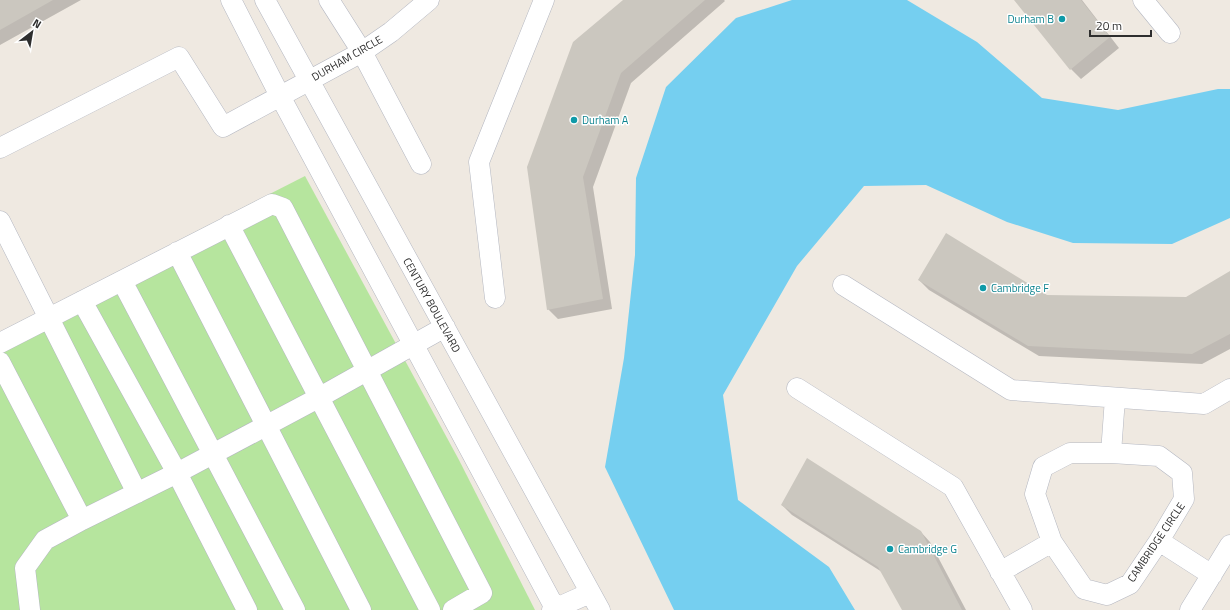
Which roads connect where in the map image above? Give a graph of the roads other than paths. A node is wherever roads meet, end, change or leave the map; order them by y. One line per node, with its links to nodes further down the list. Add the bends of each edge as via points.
1 (231, 0): 10 (street)
2 (265, 0): 9 (street, CENTURY BOULEVARD)
3 (429, 0): 8 (street, DURHAM CIRCLE)
4 (544, 0): 18 (street, via 479,162)
5 (1143, 0): 7 (street)
6 (331, 1): 8 (street)
7 (1170, 33)
8 (362, 52): 9 (street, DURHAM CIRCLE); 12 (street)
9 (308, 80): 10 (street, DURHAM CIRCLE); 21 (street, CENTURY BOULEVARD)
10 (280, 96): 11 (street, DURHAM CIRCLE, via 223,127 179,57); 23 (street)
11 (0, 148)
12 (421, 164)
13 (0, 221): 20 (street)
14 (229, 225): 15 (street); 25 (street, via 272,204 283,208); 28 (street)
15 (177, 252): 16 (street); 30 (street)
16 (122, 280): 19 (street); 31 (street)
17 (843, 285): 29 (street, via 1011,390)
18 (495, 298)
19 (82, 301): 20 (street); 33 (street)
20 (49, 318): 22 (street); 34 (street)
21 (444, 327): 23 (street); 41 (street, CENTURY BOULEVARD)
22 (0, 342)
23 (413, 344): 25 (street); 43 (street)
24 (0, 362): 35 (street)
25 (367, 370): 28 (street); 49 (street, via 482,593)
26 (796, 388): 39 (street, via 953,487)
27 (1230, 389): 29 (street, via 1204,404)
28 (320, 397): 30 (street); 48 (street)
29 (1114, 398): 32 (street)
30 (266, 425): 31 (street); 47 (street)
31 (213, 453): 33 (street); 46 (street)
32 (1111, 453): 36 (street, CAMBRIDGE CIRCLE, via 1159,456 1182,473 1184,499); 37 (street, CAMBRIDGE CIRCLE, via 1070,453 1043,467 1035,494)
33 (177, 473): 34 (street); 45 (street)
34 (137, 493): 35 (street)
35 (82, 520): 44 (street, via 45,540 25,568)
36 (1159, 541): 40 (street); 42 (street, CAMBRIDGE CIRCLE, via 1130,584)
37 (1052, 542): 39 (street); 42 (street, CAMBRIDGE CIRCLE, via 1084,588)
38 (1230, 545): 40 (street)
39 (1000, 572): 51 (street)
40 (1212, 575): 52 (street)
41 (590, 593): 43 (street); 50 (street, CENTURY BOULEVARD)
42 (1107, 602)
43 (554, 609)
44 (30, 610)
45 (247, 610)
46 (295, 610)
47 (361, 610)
48 (430, 610)
49 (453, 610)
50 (600, 610)
51 (1022, 610)
52 (1190, 610)

